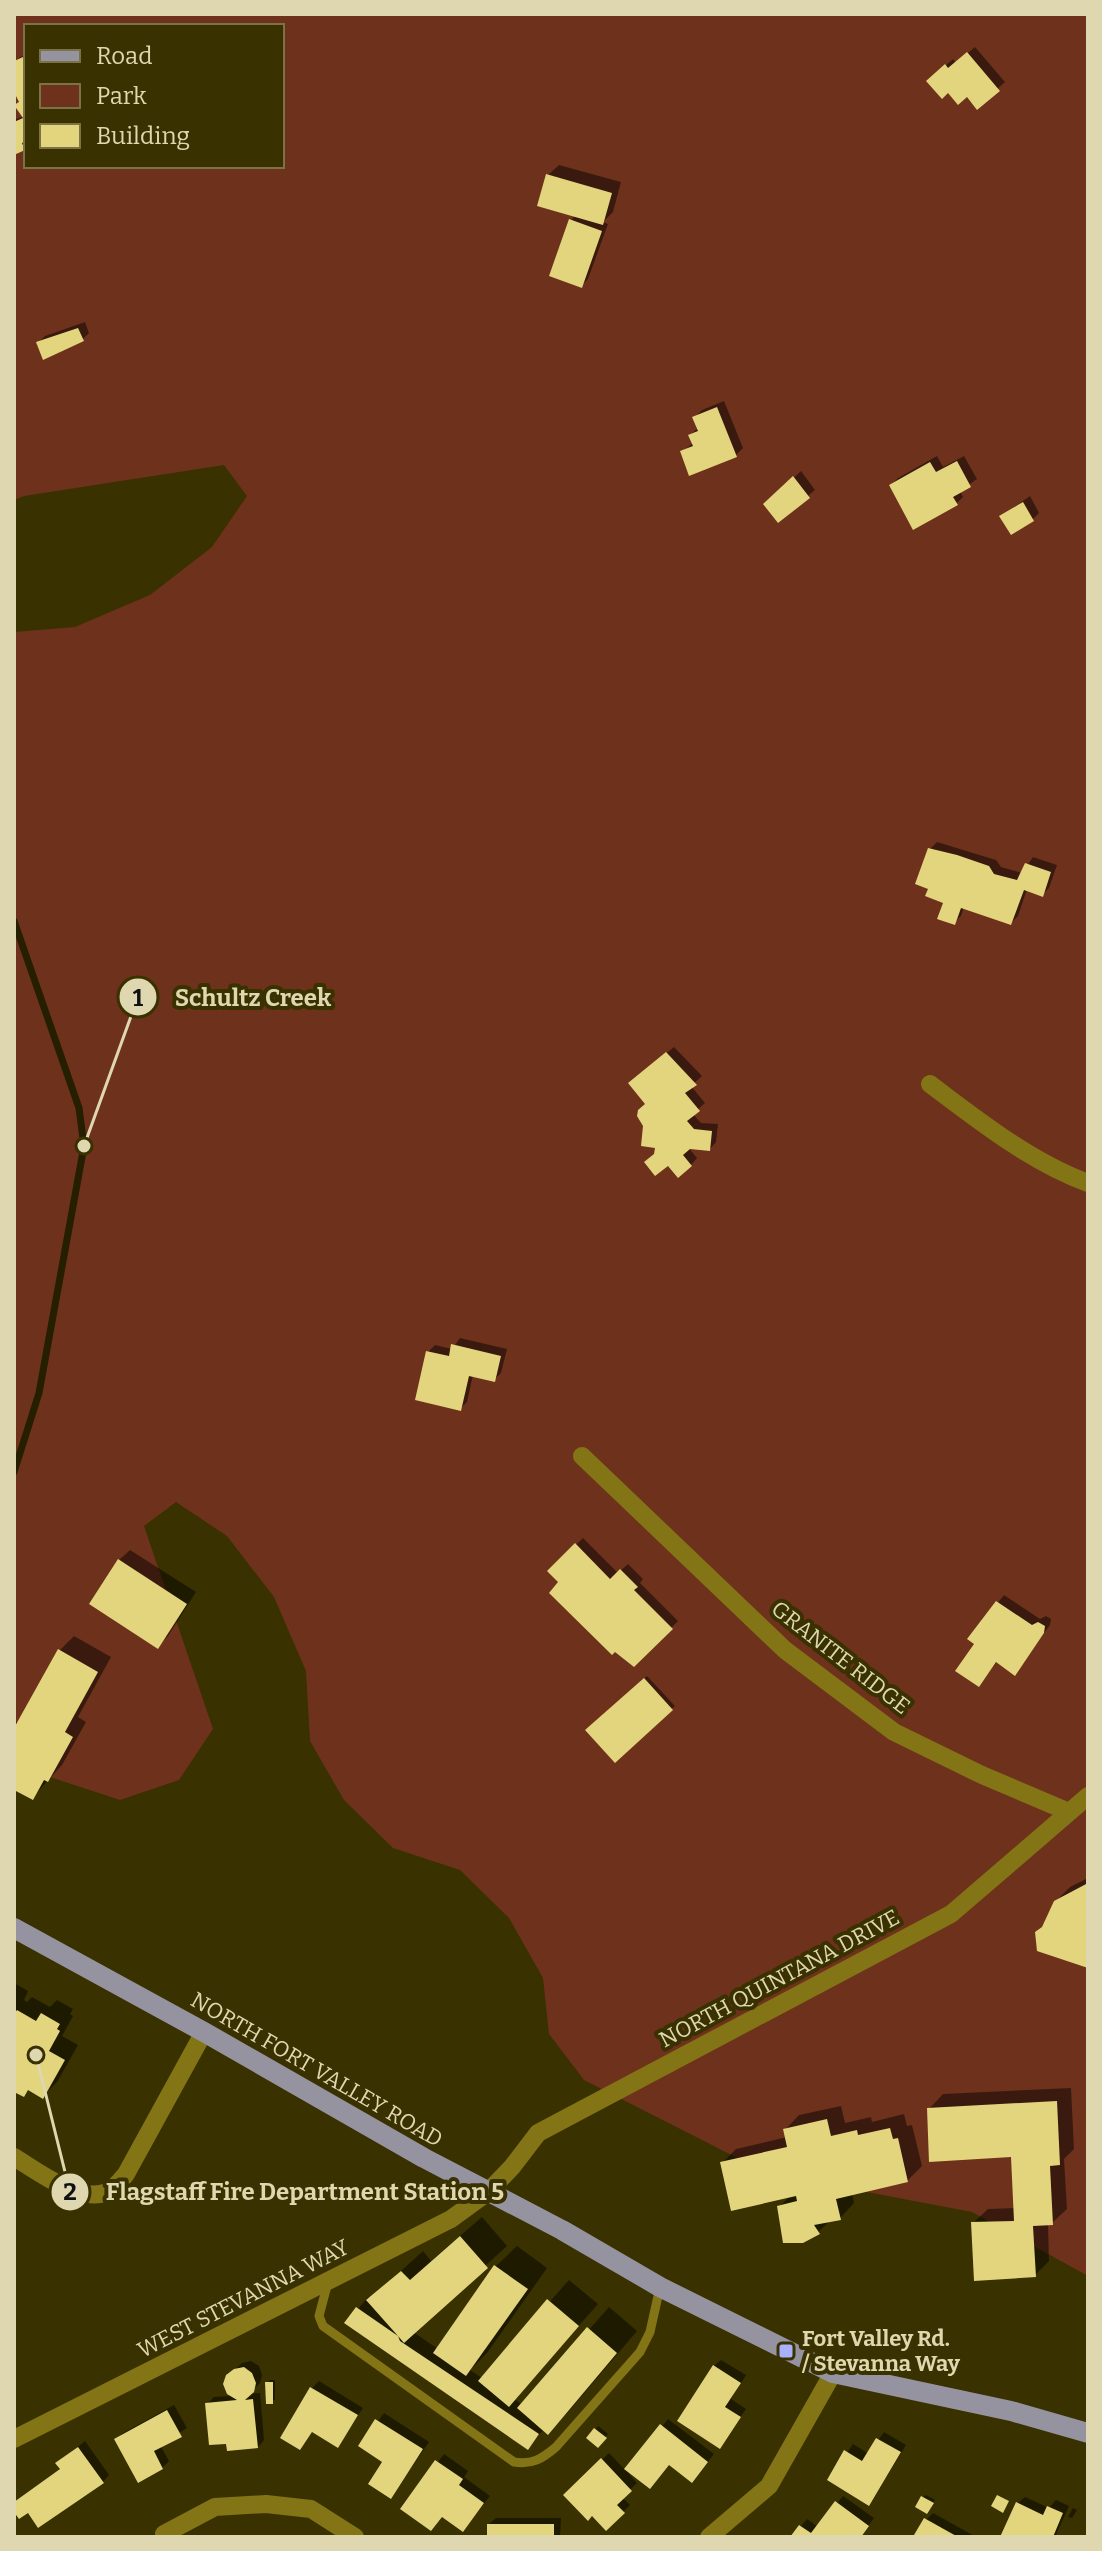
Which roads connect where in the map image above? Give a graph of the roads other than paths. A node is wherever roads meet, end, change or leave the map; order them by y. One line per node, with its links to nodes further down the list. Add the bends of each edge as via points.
1 (930, 1084): 2 (street, via 1050,1166)
2 (1088, 1183)
3 (582, 1456): 5 (street, GRANITE RIDGE, via 785,1650 894,1732)
4 (1088, 1796): 5 (street, NORTH QUINTANA DRIVE)
5 (1069, 1812): 9 (street, NORTH QUINTANA DRIVE, via 951,1914 538,2133)
6 (14, 1928): 7 (main road, NORTH FORT VALLEY ROAD)
7 (204, 2032): 8 (street, via 126,2174 108,2192 70,2190); 9 (main road, NORTH FORT VALLEY ROAD)
8 (14, 2157)
9 (488, 2192): 10 (street, WEST STEVANNA WAY, via 451,2219); 11 (main road, NORTH FORT VALLEY ROAD)
10 (328, 2282): 11 (lane, via 319,2316 323,2326 514,2462 528,2464 556,2447 640,2352); 14 (street, WEST STEVANNA WAY)
11 (660, 2287): 12 (main road, NORTH FORT VALLEY ROAD)
12 (833, 2373): 13 (main road, NORTH FORT VALLEY ROAD); 17 (street, via 769,2486)
13 (1088, 2433)
14 (14, 2439)
15 (164, 2534): 16 (street, via 215,2507 266,2504 311,2509)
16 (355, 2537)
17 (709, 2537)

